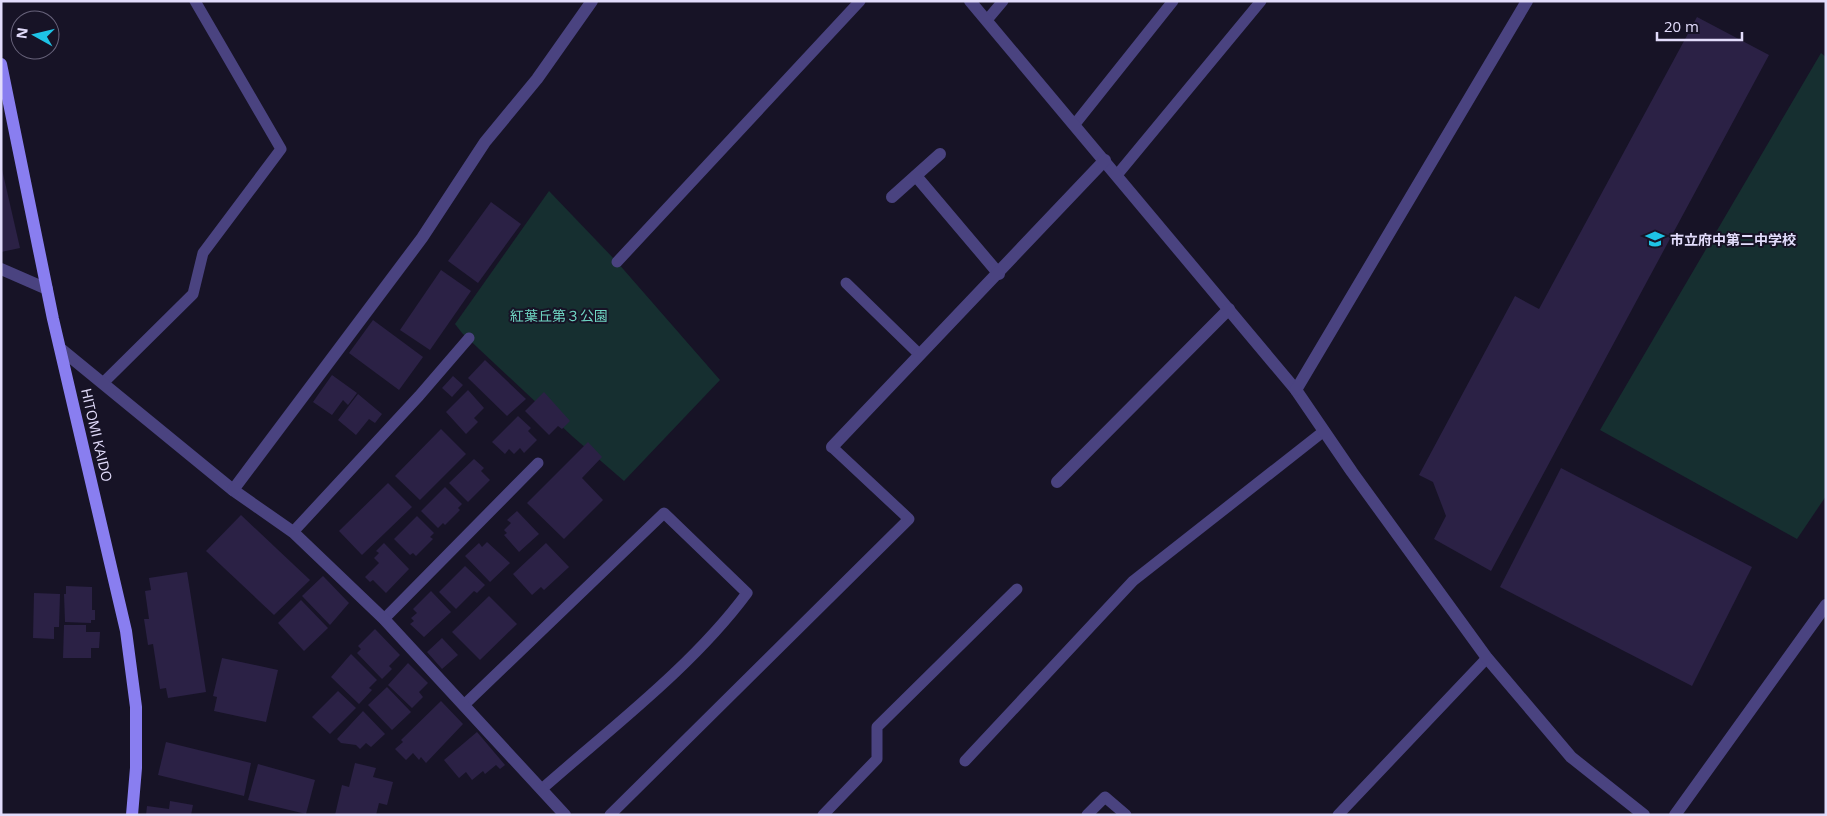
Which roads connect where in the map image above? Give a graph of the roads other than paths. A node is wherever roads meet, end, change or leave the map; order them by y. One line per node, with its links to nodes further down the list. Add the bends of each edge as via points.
1 (195, 1): 26 (lane, via 281,149 203,253 194,294)
2 (592, 1): 32 (street, via 537,79 486,142 422,238)
3 (860, 1): 17 (lane)
4 (970, 1): 9 (street)
5 (1003, 1): 9 (lane)
6 (1173, 1): 11 (lane)
7 (1261, 1): 14 (lane)
8 (1528, 1): 27 (street)
9 (988, 20): 11 (street)
10 (1, 64): 21 (main road, HITOMI KAIDO)
11 (1075, 124): 13 (street)
12 (940, 154): 15 (street)
13 (1105, 160): 14 (street); 19 (street)
14 (1117, 175): 22 (street)
15 (916, 176): 16 (street); 19 (street)
16 (892, 197)
17 (617, 262)
18 (1, 269): 21 (street)
19 (999, 274): 25 (street)
20 (846, 283): 25 (lane)
21 (47, 289): 24 (main road, HITOMI KAIDO)
22 (1229, 309): 27 (street); 31 (street)
23 (469, 338): 33 (lane)
24 (62, 350): 26 (street); 41 (main road, HITOMI KAIDO, via 126,631 136,707)
25 (919, 354): 29 (street)
26 (104, 383): 32 (street)
27 (1296, 390): 28 (street)
28 (1324, 431): 37 (street); 39 (lane, via 1133,581)
29 (832, 447): 43 (lane, via 909,519)
30 (538, 463): 36 (lane)
31 (1057, 482)
32 (234, 490): 33 (street)
33 (293, 532): 36 (street)
34 (1018, 589): 44 (lane, via 877,727 877,759)
35 (1826, 605): 49 (street)
36 (384, 619): 38 (street)
37 (1487, 658): 47 (lane); 48 (street, via 1571,757)
38 (464, 705): 40 (street); 40 (lane, via 664,513 747,593 727,620 653,692)
39 (965, 761)
40 (543, 788): 42 (street)
41 (132, 815)
42 (565, 815)
43 (610, 815)
44 (823, 815)
45 (1087, 815): 46 (lane, via 1105,797)
46 (1126, 815)
47 (1338, 815)
48 (1644, 815)
49 (1675, 815)

